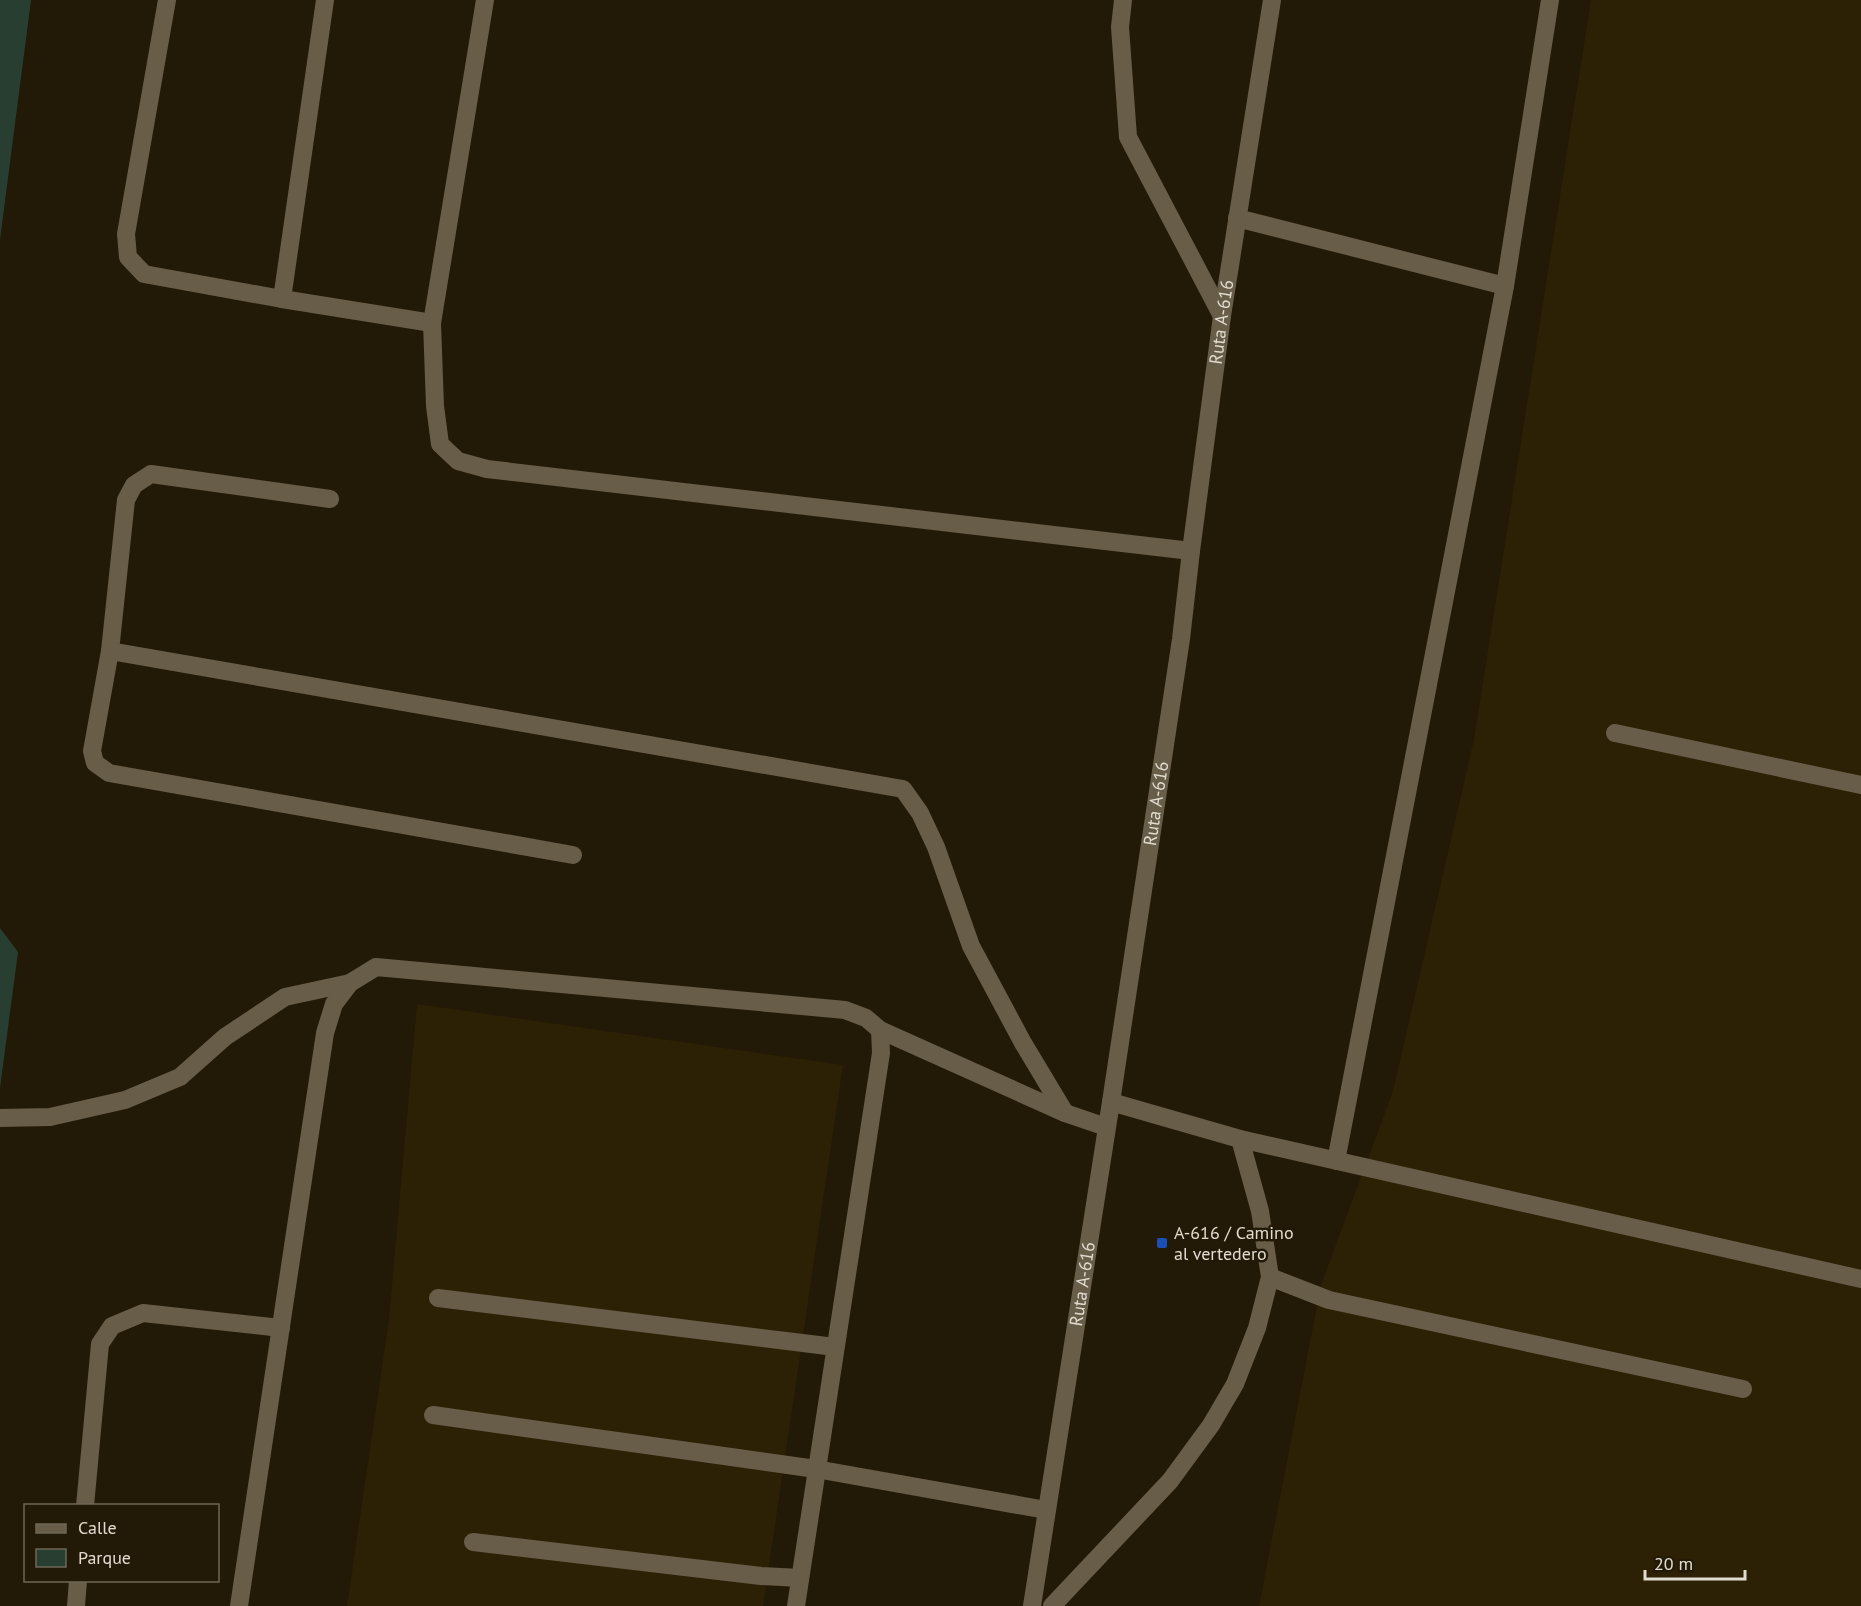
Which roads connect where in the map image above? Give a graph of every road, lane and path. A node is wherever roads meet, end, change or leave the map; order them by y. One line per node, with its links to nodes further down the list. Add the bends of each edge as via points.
1 (167, 0): 9 (street, via 126,234 128,257 144,273)
2 (325, 0): 9 (street)
3 (485, 0): 11 (street)
4 (1123, 0): 10 (street, via 1120,27 1128,136)
5 (1272, 0): 7 (street, Ruta A-616)
6 (1550, 0): 8 (street)
7 (1237, 218): 8 (street); 10 (street, Ruta A-616)
8 (1506, 286): 25 (street)
9 (282, 299): 11 (street)
10 (1222, 316): 13 (street, Ruta A-616)
11 (432, 323): 13 (street, via 440,444 458,461 487,469)
12 (330, 499): 14 (street, via 151,474 134,485 126,501)
13 (1191, 551): 20 (street, Ruta A-616)
14 (110, 651): 17 (street, via 92,750 95,763 109,773); 21 (street, via 903,789 936,847 971,946)
15 (1616, 733): 16 (street)
16 (1861, 785)
17 (573, 855)
18 (350, 983): 19 (street, via 376,967 423,971 845,1010 866,1018); 22 (street, via 285,997 225,1037 180,1077 124,1100 50,1117); 29 (street, via 334,1004 325,1033)
19 (880, 1030): 21 (street); 30 (street, via 881,1053)
20 (1111, 1102): 23 (street, Ruta A-616); 24 (street)
21 (1065, 1113): 23 (street)
22 (0, 1118)
23 (1106, 1127): 35 (street, Ruta A-616)
24 (1240, 1139): 25 (street); 26 (street, via 1260,1210)
25 (1336, 1161): 27 (street)
26 (1270, 1277): 31 (street, via 1329,1300); 43 (street, via 1257,1328 1235,1384 1211,1425 1170,1481)
27 (1861, 1279)
28 (438, 1298): 30 (street)
29 (281, 1328): 34 (street, via 142,1313 112,1326 100,1344); 40 (street)
30 (835, 1347): 33 (street)
31 (1743, 1389)
32 (433, 1415): 33 (street)
33 (816, 1469): 35 (street); 37 (street)
34 (85, 1504)
35 (1046, 1510): 42 (street, Ruta A-616)
36 (473, 1542): 37 (street)
37 (800, 1578): 41 (street)
38 (78, 1582): 39 (street)
39 (76, 1606)
40 (239, 1606)
41 (796, 1606)
42 (1032, 1606)
43 (1052, 1606)

